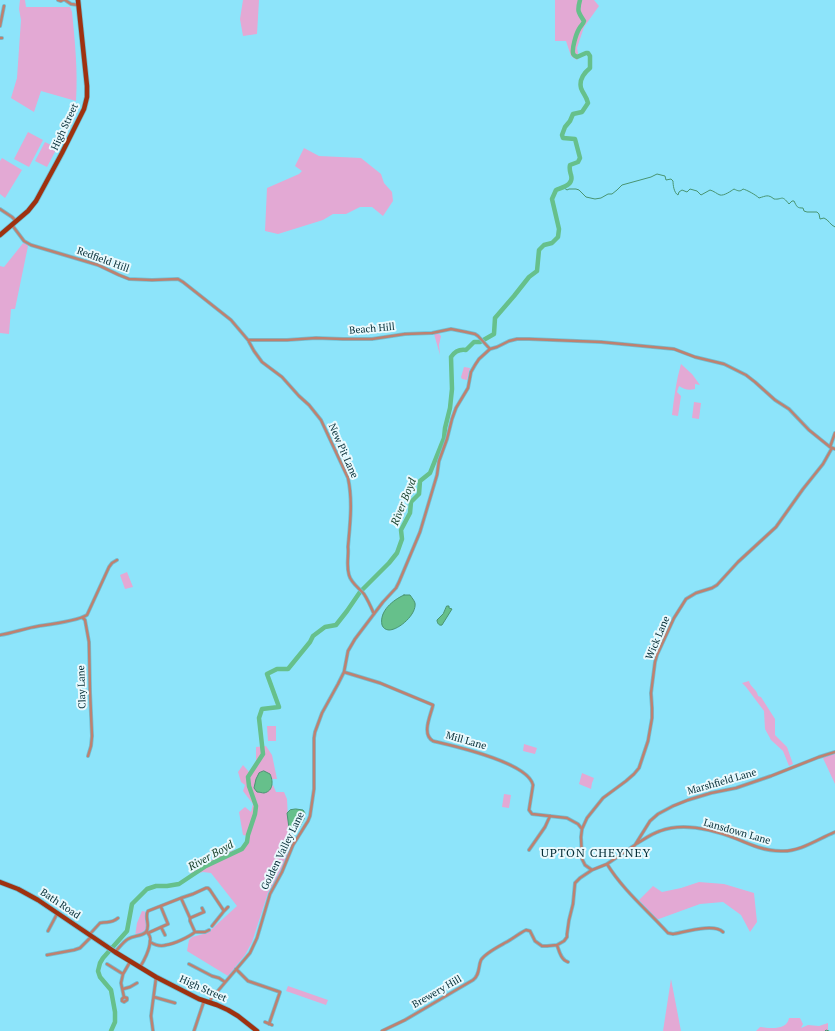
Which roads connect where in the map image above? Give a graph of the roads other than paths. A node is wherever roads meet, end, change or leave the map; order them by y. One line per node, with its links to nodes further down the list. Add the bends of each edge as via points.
1 (58, 0): 2 (street)
2 (64, 0): 3 (street, via 71,4)
3 (78, 3): 7 (main road, High Street, via 87,79 86,104 36,201)
4 (4, 6): 5 (street)
5 (1, 27)
6 (0, 209): 7 (street)
7 (16, 222): 8 (main road, High Street)
8 (12, 226): 9 (main road, High Street); 10 (street, Redfield Hill, via 24,241 31,245 98,266 119,276 141,280 178,279 231,320)
9 (0, 235)
10 (248, 340): 11 (street, Beach Hill, via 372,339 451,329 478,336); 15 (street, New Pit Lane, via 262,362 288,383 321,420 346,474 350,485 351,502 347,566 350,578 363,593)
11 (490, 349): 13 (street, via 517,339 602,342 674,349 724,364 746,375); 15 (street, Golden Valley Lane, via 479,359 471,372 466,391 452,418 420,532 399,582)
12 (835, 433): 13 (street, Wick Lane)
13 (832, 448): 22 (street, Wick Lane, via 776,527 716,585 686,599 667,633 655,662 651,693 652,718 639,768 603,798)
14 (117, 560): 16 (street, via 109,567 89,612)
15 (374, 614): 18 (street, Golden Valley Lane, via 350,647)
16 (83, 618): 17 (street); 20 (street, Clay Lane, via 89,642 92,736)
17 (0, 635)
18 (344, 672): 21 (street, Mill Lane, via 380,683 433,705 428,723 430,739 480,753 527,775 533,785 529,810 532,814); 55 (street, Golden Valley Lane, via 315,732 314,789 310,816 270,894 253,947)
19 (835, 752): 24 (street, Marshfield Lane, via 736,788 711,793 673,806 650,821)
20 (88, 756)
21 (550, 816): 22 (street, Mill Lane, via 567,818); 25 (street)
22 (582, 829): 27 (street, via 582,859)
23 (835, 832): 24 (street, Lansdown Lane, via 794,850 782,851 767,850 726,835 683,827 659,831)
24 (635, 845): 26 (street, Marshfield Lane)
25 (530, 850)
26 (607, 864): 27 (street); 43 (street, via 627,892 668,933 708,927 719,928)
27 (592, 870): 47 (street, via 575,883 567,937)
28 (0, 882): 34 (main road, Bath Road, via 30,895)
29 (181, 898): 33 (street, via 208,888); 36 (street); 41 (street, via 148,911)
30 (161, 907): 38 (street, via 168,924)
31 (228, 907): 33 (street)
32 (202, 908): 36 (street, via 204,912)
33 (224, 911): 37 (street)
34 (57, 913): 40 (street); 44 (main road, Bath Road)
35 (118, 918): 44 (street, via 100,923)
36 (190, 918): 42 (street)
37 (212, 926)
38 (161, 927): 41 (street); 45 (street)
39 (209, 930): 42 (street)
40 (48, 931)
41 (147, 932): 46 (street); 48 (street, via 128,939)
42 (195, 932): 46 (street, via 189,937 164,946)
43 (724, 932)
44 (90, 936): 48 (main road, Bath Road); 49 (street, via 80,948)
45 (165, 936)
46 (150, 942): 54 (street)
47 (557, 945): 51 (street, via 562,957); 70 (street, Brewery Hill, via 542,946 535,941 530,931 526,930 487,954 474,980)
48 (114, 952): 50 (main road)
49 (47, 955)
50 (130, 962): 54 (main road); 56 (street)
51 (568, 962)
52 (107, 964): 56 (street)
53 (189, 964): 58 (street)
54 (140, 967): 57 (main road, High Street)
55 (236, 969): 58 (street, Golden Valley Lane); 66 (street, via 248,981 280,992 270,1024)
56 (123, 974): 60 (street, via 120,983)
57 (156, 977): 62 (street); 63 (main road, High Street)
58 (225, 982): 64 (street, Golden Valley Lane)
59 (137, 983): 60 (street)
60 (123, 989): 61 (street)
61 (124, 997)
62 (154, 997): 65 (street); 67 (street, via 151,1016)
63 (204, 1000): 64 (main road, High Street); 68 (street)
64 (210, 1002): 69 (main road, High Street, via 238,1016)
65 (175, 1003)
66 (265, 1022)
67 (153, 1031)
68 (194, 1031)
69 (257, 1031)
70 (382, 1031)

